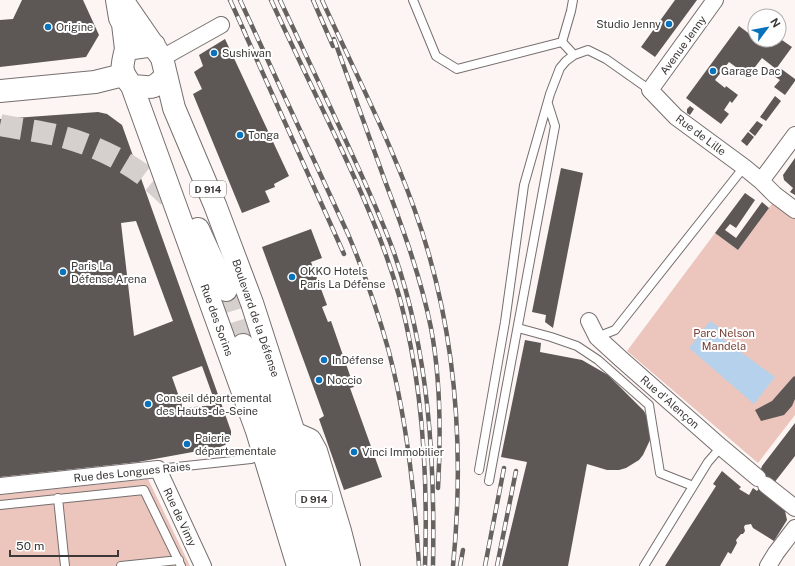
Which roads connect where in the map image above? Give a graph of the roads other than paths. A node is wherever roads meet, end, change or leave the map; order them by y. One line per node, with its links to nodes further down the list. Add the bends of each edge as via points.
1 (117, 0): 8 (main road)
2 (122, 0): 10 (main road, Boulevard de la Défense / D 914)
3 (412, 0): 7 (lane, via 436,56 457,69)
4 (572, 0): 7 (lane)
5 (715, 0): 12 (street, Avenue Jenny)
6 (221, 25): 10 (street)
7 (562, 42): 9 (lane)
8 (126, 49): 10 (main road); 11 (main road, via 122,62)
9 (574, 54): 12 (lane, via 588,50 596,53); 14 (lane, via 560,68)
10 (161, 60): 11 (main road, via 156,86 151,88); 25 (main road, Boulevard de la Défense / D 914, via 174,108 215,205 252,303)
11 (127, 80): 13 (main road); 27 (main road, Rue des Sorins, via 237,375)
12 (650, 90): 16 (street, Rue de Lille, via 676,117)
13 (0, 91)
14 (548, 104): 22 (lane, via 555,126); 29 (lane, via 524,185 505,322)
15 (795, 135): 17 (street)
16 (744, 167): 17 (street, Rue de Lille); 23 (lane, via 615,330)
17 (758, 179): 18 (street, Rue de Lille, via 775,196)
18 (795, 210)
19 (198, 229): 20 (main road)
20 (226, 290)
21 (589, 321): 23 (street, Rue d'Alençon)
22 (518, 328): 30 (lane); 32 (lane, via 577,346 598,360 649,405 660,474)
23 (597, 337): 26 (street, Rue d'Alençon)
24 (243, 345): 38 (main road, via 283,460)
25 (294, 432): 42 (main road, Boulevard de la Défense / D 914, via 325,536); 43 (main road, via 310,440 316,451)
26 (721, 447): 32 (lane); 35 (street, Rue d'Alençon)
27 (263, 455): 28 (lane, Rue des Longues Raies, via 251,459); 38 (main road, Rue des Sorins)
28 (158, 469): 31 (street, Rue des Longues Raies); 41 (street, Rue de Vimy)
29 (479, 470)
30 (489, 481)
31 (0, 486)
32 (693, 486): 44 (lane)
33 (58, 498): 34 (lane); 37 (lane, via 144,490); 39 (lane)
34 (0, 505)
35 (795, 508)
36 (795, 528): 45 (street)
37 (180, 563): 40 (lane)
38 (302, 563)
39 (65, 566)
40 (121, 566)
41 (203, 566)
42 (331, 566)
43 (348, 566)
44 (644, 566)
45 (768, 566)

